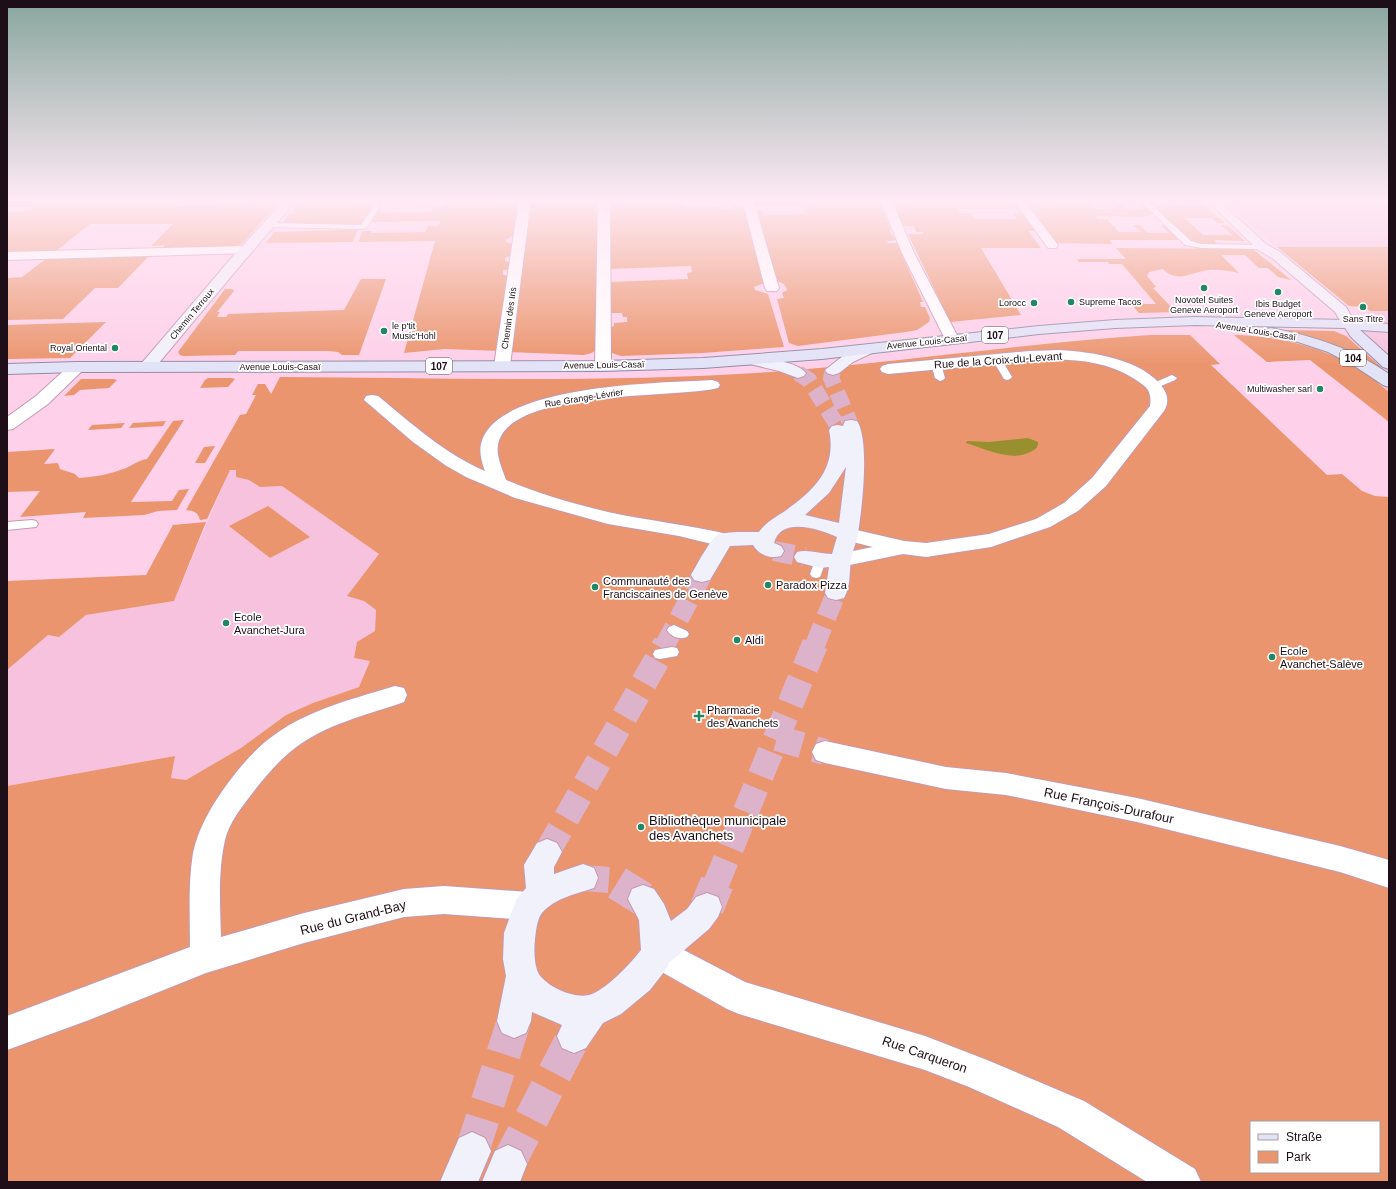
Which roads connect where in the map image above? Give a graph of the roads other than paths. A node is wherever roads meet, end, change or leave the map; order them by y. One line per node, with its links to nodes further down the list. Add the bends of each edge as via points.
1 (71, 254): 8 (street)
2 (242, 254): 22 (street, Chemin Terroux)
3 (517, 254): 19 (street, Chemin des Iris)
4 (604, 254): 20 (street)
5 (763, 254): 9 (street)
6 (909, 254): 14 (street)
7 (1275, 254): 12 (street, via 1341,310)
8 (7, 256)
9 (772, 288)
10 (1389, 320): 12 (main road, Avenue Louis-Casaï / 107)
11 (1198, 321): 12 (main road, Avenue Louis-Casaï / 107); 14 (main road, Avenue Louis-Casaï / 107, via 1110,324); 29 (main road, Avenue Louis-Casaï / 104, via 1275,332 1314,342 1354,358)
12 (1349, 324): 13 (main road, Avenue Louis-Casaï / 107); 18 (main road, 104, via 1356,334)
13 (1389, 328)
14 (952, 339): 15 (main road, Avenue Louis-Casaï / 107)
15 (869, 349): 17 (main road, Avenue Louis-Casaï / 107); 25 (street)
16 (997, 359): 24 (street, Rue de la Croix-du-Levant, via 938,371); 27 (lane); 31 (street, Rue de la Croix-du-Levant, via 1050,355 1084,356 1130,370)
17 (752, 360): 20 (main road, Avenue Louis-Casaï / 107); 26 (street)
18 (1389, 364)
19 (502, 366): 20 (main road, Avenue Louis-Casaï / 107); 22 (main road, Avenue Louis-Casaï / 107)
20 (603, 366)
21 (78, 367): 22 (main road, Avenue Louis-Casaï / 107); 23 (main road, Avenue Louis-Casaï / 107); 33 (street, via 42,400)
22 (147, 367)
23 (7, 369)
24 (888, 369)
25 (832, 370)
26 (798, 373)
27 (1007, 377)
28 (1172, 378): 31 (lane)
29 (1389, 382)
30 (712, 386): 34 (street, Rue Grange-Lévrier, via 622,391 547,402 526,410 504,424 490,441 489,448)
31 (1154, 386): 40 (street, via 1159,395 1158,407 1099,482 1071,507 1042,523 991,540 926,550)
32 (372, 400): 34 (street, via 451,461)
33 (7, 425)
34 (498, 484): 38 (street, via 550,503 588,513)
35 (32, 524): 36 (lane)
36 (7, 526)
37 (848, 534): 39 (street, via 831,527 789,520); 39 (street, via 856,448 844,425 842,451 834,472 816,496); 40 (street); 41 (street)
38 (724, 540): 39 (street); 42 (street)
39 (770, 541)
40 (904, 548): 41 (street)
41 (820, 563): 43 (street, via 840,573)
42 (702, 575)
43 (836, 593)
44 (395, 695): 53 (street, via 324,719 287,741 254,769 230,801 211,838 205,874)
45 (825, 752): 47 (street, Rue François-Durafour, via 946,778 1006,784 1137,810)
46 (547, 852): 50 (street, via 539,865)
47 (1389, 874)
48 (583, 878): 50 (street, via 565,882)
49 (643, 899): 52 (street, via 657,923)
50 (534, 901): 53 (street, Rue du Grand-Bay, via 444,900 404,903 304,928); 54 (street, via 521,926 518,952)
51 (707, 907): 52 (street, via 698,919)
52 (657, 952): 54 (street, via 638,978 583,1024 570,1010 550,1004 534,995); 57 (street, Rue Carqueron, via 739,997 925,1053 1071,1114)
53 (206, 957): 56 (street, Rue du Grand-Bay, via 89,1004)
54 (522, 976): 55 (street)
55 (514, 1021)
56 (7, 1033)
57 (1182, 1182)

